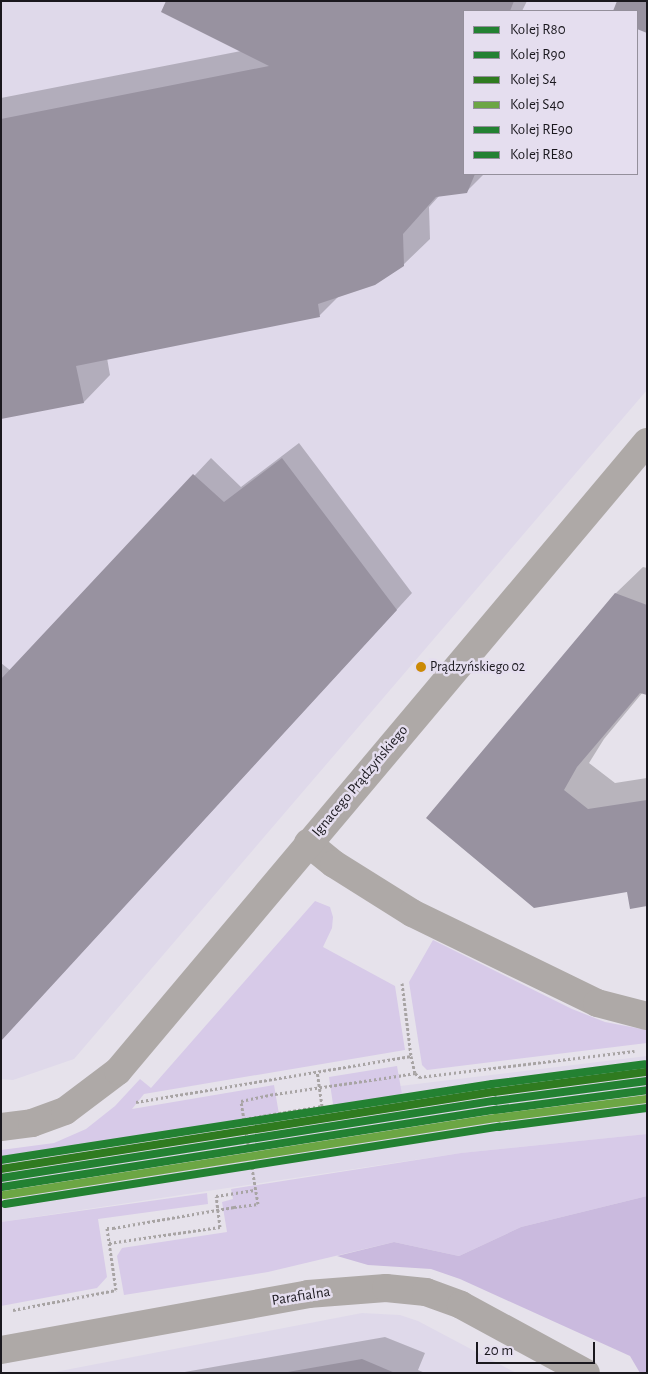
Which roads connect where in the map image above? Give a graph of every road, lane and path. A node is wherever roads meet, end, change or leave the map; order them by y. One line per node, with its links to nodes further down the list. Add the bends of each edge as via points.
1 (647, 442): 2 (street, Ignacego Prądzyńskiego)
2 (308, 843): 4 (street, via 334,864 420,916 597,1003); 11 (street, Ignacego Prądzyńskiego, via 118,1071 65,1111 32,1123)
3 (402, 983): 6 (path)
4 (647, 1016)
5 (637, 1051): 8 (path, via 419,1077)
6 (412, 1056): 7 (path); 8 (path)
7 (317, 1072): 9 (path); 10 (path, via 322,1106)
8 (415, 1073): 10 (path, bridge, via 241,1101)
9 (131, 1103)
10 (244, 1119): 12 (path)
11 (1, 1127)
12 (255, 1190): 13 (path, via 216,1196 220,1226); 13 (path, bridge, via 258,1204 107,1228)
13 (109, 1243): 14 (path, via 116,1290)
14 (11, 1310)
15 (1, 1350): 16 (street, Parafialna, via 308,1294 386,1288 426,1292 461,1305)
16 (586, 1373)

